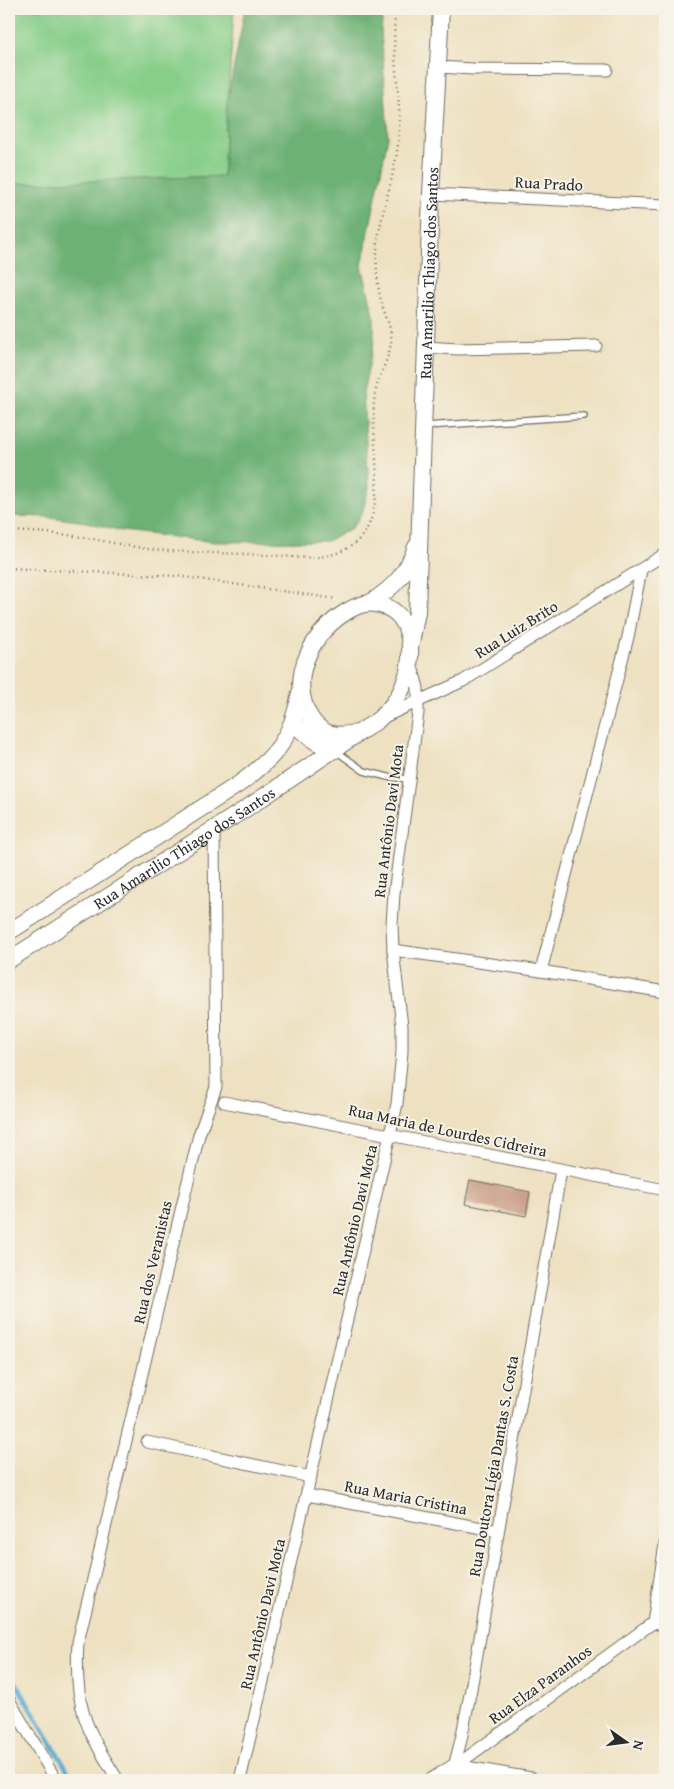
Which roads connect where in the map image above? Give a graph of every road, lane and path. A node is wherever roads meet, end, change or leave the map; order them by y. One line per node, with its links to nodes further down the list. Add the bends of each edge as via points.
1 (396, 9): 11 (path, via 394,48 399,132 397,155 380,225 376,273 391,330 391,342 375,393 373,410 378,477 372,514 362,536 336,554 305,556 158,550 55,533)
2 (441, 9): 3 (main road, Rua Amarilio Thiago dos Santos)
3 (438, 67): 4 (street); 5 (main road, Rua Amarilio Thiago dos Santos)
4 (607, 70)
5 (431, 194): 6 (street, Rua Prado); 8 (main road, Rua Amarilio Thiago dos Santos)
6 (665, 205)
7 (596, 346): 8 (street)
8 (426, 347): 10 (main road, Rua Amarilio Thiago dos Santos)
9 (584, 416): 10 (lane)
10 (423, 426): 12 (main road, Rua Amarilio Thiago dos Santos)
11 (9, 531)
12 (419, 537): 17 (main road, Rua Amarilio Thiago dos Santos, via 398,582); 18 (main road, Rua Amarilio Thiago dos Santos, via 417,612)
13 (665, 554): 15 (street, Rua Luiz Brito)
14 (9, 568): 16 (path, via 177,576)
15 (641, 570): 20 (street, Rua Luiz Brito, via 463,681); 30 (street, via 628,637)
16 (341, 600)
17 (370, 603): 18 (main road, via 390,608 398,615 409,633); 19 (main road, via 350,610 324,629 308,652)
18 (410, 651): 20 (street, Rua Antônio Davi Mota); 21 (main road, via 402,690)
19 (301, 688): 22 (main road, Rua Amarilio Thiago dos Santos); 23 (main road, via 313,723 332,734)
20 (418, 700): 21 (street, Rua Luiz Brito); 25 (street, Rua Antônio Davi Mota)
21 (378, 720): 23 (main road)
22 (293, 722): 24 (main road, via 309,738); 27 (main road, Rua Amarilio Thiago dos Santos, via 282,745 270,759 239,784)
23 (358, 733): 24 (main road, Rua Amarilio Thiago dos Santos)
24 (335, 750): 25 (lane, via 364,770); 26 (main road, Rua Amarilio Thiago dos Santos)
25 (409, 779): 28 (street, Rua Antônio Davi Mota, via 394,894)
26 (214, 829): 29 (main road, Rua Amarilio Thiago dos Santos); 47 (street, Rua dos Veranistas, via 216,1086 199,1135 78,1642 79,1699 85,1722)
27 (9, 932)
28 (393, 950): 30 (street); 33 (street, Rua Antônio Davi Mota, via 402,1052)
29 (9, 960)
30 (541, 971): 31 (street)
31 (665, 992)
32 (224, 1102): 33 (street, Rua Maria de Lourdes Cidreira)
33 (391, 1134): 34 (street, Rua Maria de Lourdes Cidreira); 37 (street, Rua Antônio Davi Mota)
34 (561, 1170): 35 (street, Rua Maria de Lourdes Cidreira); 39 (street, Rua Doutora Lígia Dantas S. Costa)
35 (665, 1190)
36 (147, 1442): 37 (street)
37 (312, 1477): 38 (street, Rua Antônio Davi Mota)
38 (307, 1495): 39 (street, Rua Maria Cristina); 48 (street, Rua Antônio Davi Mota)
39 (498, 1531): 45 (street, Rua Doutora Lígia Dantas S. Costa, via 462,1740)
40 (665, 1544): 42 (street)
41 (665, 1614): 42 (street, Rua Elza Paranhos)
42 (653, 1623): 43 (street); 45 (street, Rua Elza Paranhos)
43 (665, 1626)
44 (9, 1700): 46 (street)
45 (454, 1767): 49 (street, Rua Elza Paranhos); 50 (street)
46 (56, 1780)
47 (118, 1780)
48 (240, 1780)
49 (433, 1780)
50 (531, 1780)

